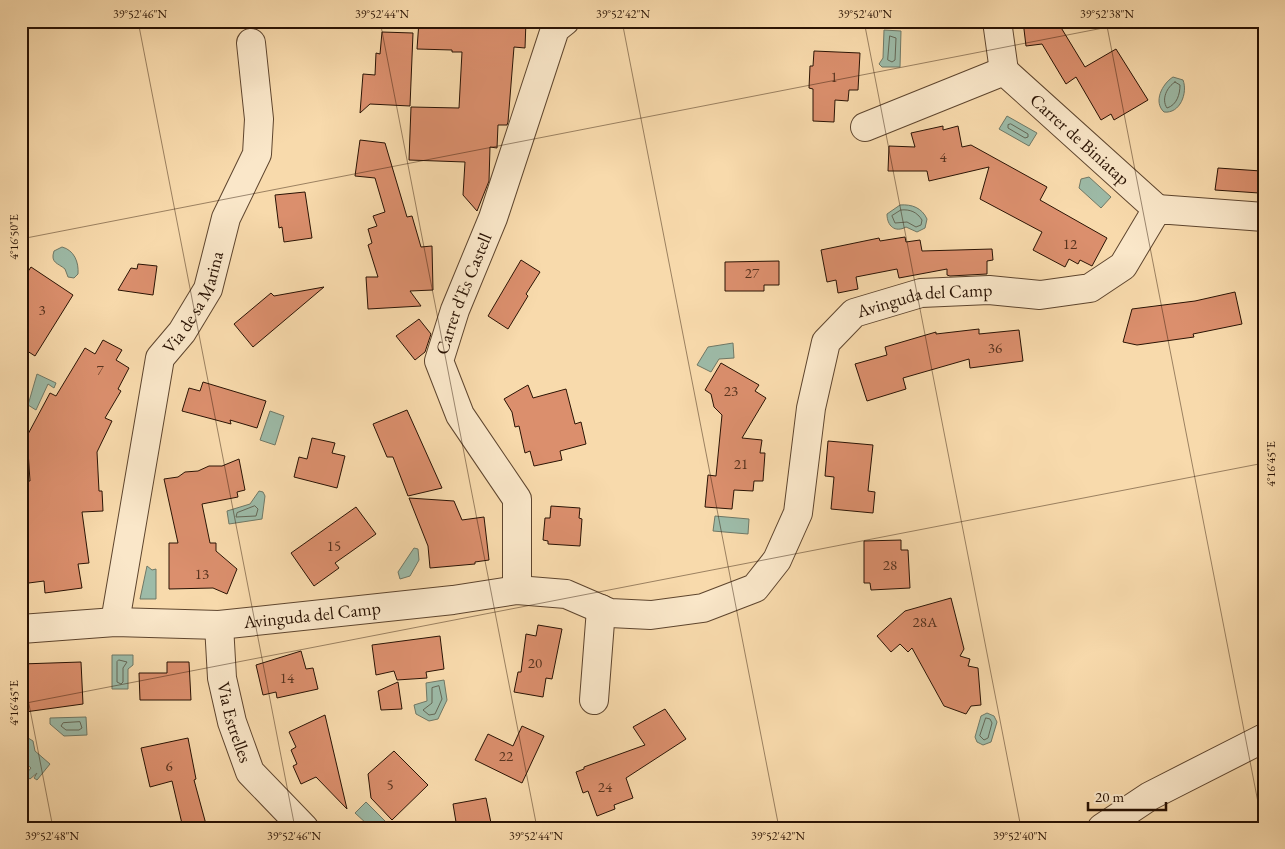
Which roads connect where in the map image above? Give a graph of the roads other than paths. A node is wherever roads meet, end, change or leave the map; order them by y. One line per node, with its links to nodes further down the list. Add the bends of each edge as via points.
1 (565, 21): 8 (street, Carrer d'Es Castell, via 555,28 493,218 455,310 439,361 460,416 517,499)
2 (997, 21): 4 (street)
3 (251, 43): 10 (street, Via de sa Marina, via 259,119 257,154 226,218 208,289 182,332 160,358)
4 (1004, 71): 5 (street); 6 (street, Carrer de Biniatap)
5 (866, 127)
6 (1157, 208): 7 (street); 9 (street, Avinguda del Camp, via 1123,266 1090,288 1040,295 988,290 921,293 854,313 826,342 811,408 798,513 777,560 755,588 703,608 651,615 610,613)
7 (1264, 217)
8 (517, 590): 9 (street, Avinguda del Camp, via 566,594); 11 (street, Avinguda del Camp)
9 (601, 609): 13 (street)
10 (115, 622): 11 (street, Avinguda del Camp); 12 (street, Avinguda del Camp)
11 (219, 625): 15 (street, Via Estrelles, via 222,678 232,722 250,772)
12 (21, 629)
13 (594, 700)
14 (1264, 738): 16 (street, via 1150,796)
15 (304, 828)
16 (1102, 828)

